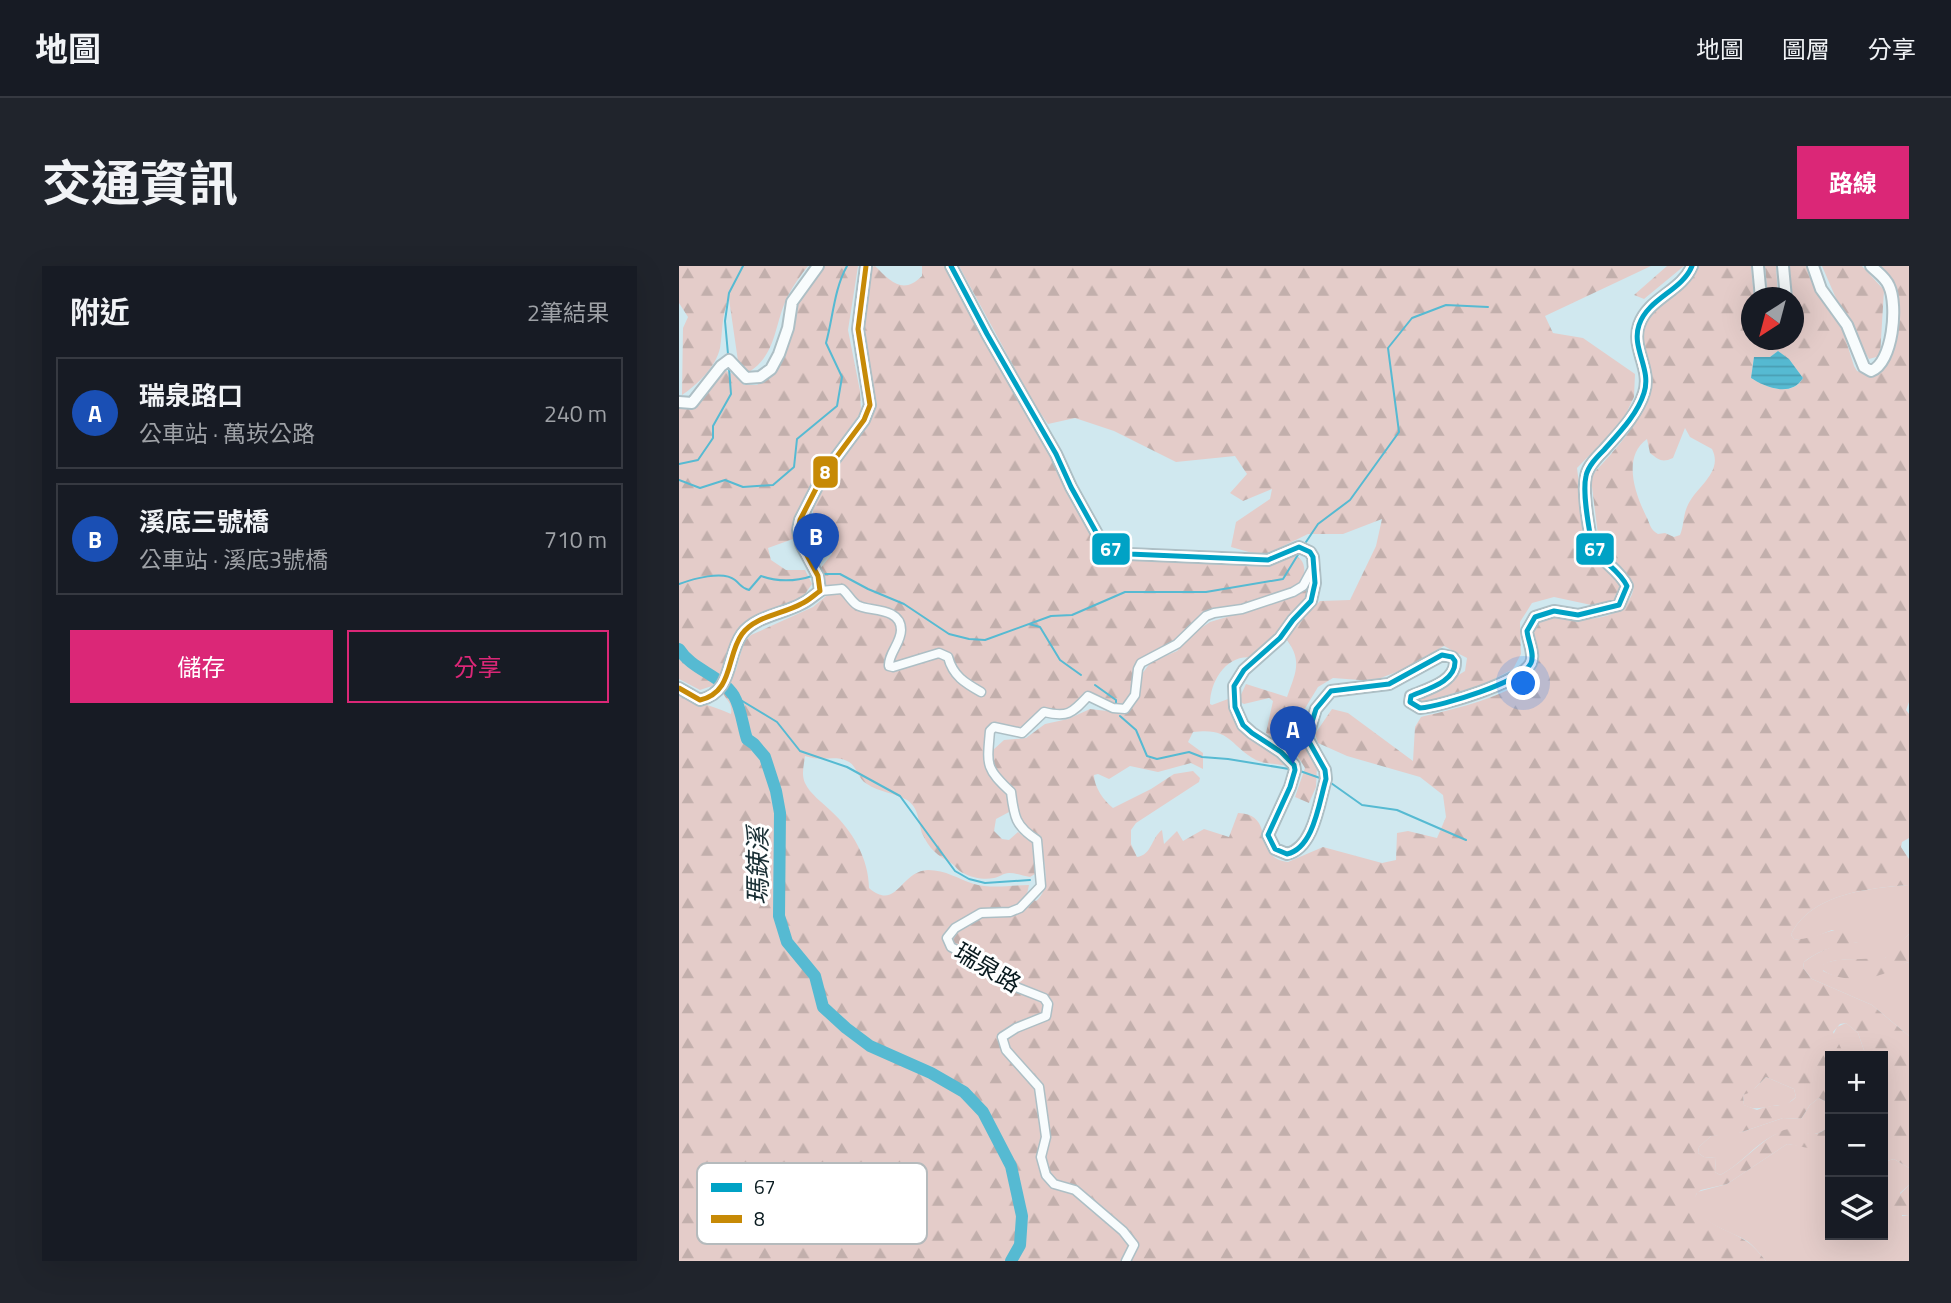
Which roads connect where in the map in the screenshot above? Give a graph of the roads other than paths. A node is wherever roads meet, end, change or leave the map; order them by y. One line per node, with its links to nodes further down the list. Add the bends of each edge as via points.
1 (818, 266): 11 (street, via 792,302 771,369 760,377 746,378 729,360 692,403)
2 (866, 266): 13 (street, via 858,329 870,405 823,475 798,530)
3 (951, 266): 12 (street, via 1108,548 1129,554 1268,559 1299,547 1310,552)
4 (1692, 266): 12 (street, via 1680,284 1644,315 1637,345 1646,381 1643,395 1585,478 1592,545 1627,586 1619,605 1578,615 1555,611 1535,617 1527,631 1533,655 1529,666 1466,697 1420,708 1410,702 1411,696 1453,672 1455,660 1446,655 1389,684 1331,691 1316,709 1307,738 1326,779 1307,838 1287,855 1276,849 1268,835 1290,787 1294,765 1243,724 1235,707 1234,686 1311,601)
5 (1758, 266): 9 (street)
6 (1783, 266): 10 (street)
7 (1814, 266): 8 (street, via 1821,289 1847,325 1860,362 1871,371 1882,364 1891,343 1892,310 1889,286)
8 (1871, 266)
9 (1760, 287)
10 (1785, 287)
11 (679, 402)
12 (1314, 566): 16 (street, 瑞泉路, via 1303,586 1293,592 1206,616 1177,644 1141,663 1135,695 1125,709 1088,696 1065,715 1044,712 1022,733 995,727 990,732 988,764 1011,792 1019,825 1037,840 1041,886 1020,908 982,913 955,928 947,942 1048,1004 1046,1016 1002,1037 1006,1050 1039,1087 1046,1137 1041,1157 1046,1175 1054,1184 1075,1191 1123,1231 1134,1245)
13 (820, 591): 14 (street, via 744,631 730,670 710,698 700,700); 15 (street, via 842,589 858,606 878,609 899,622 901,631 889,666 939,653 948,657 963,682)
14 (679, 688)
15 (981, 692)
16 (1126, 1261)

